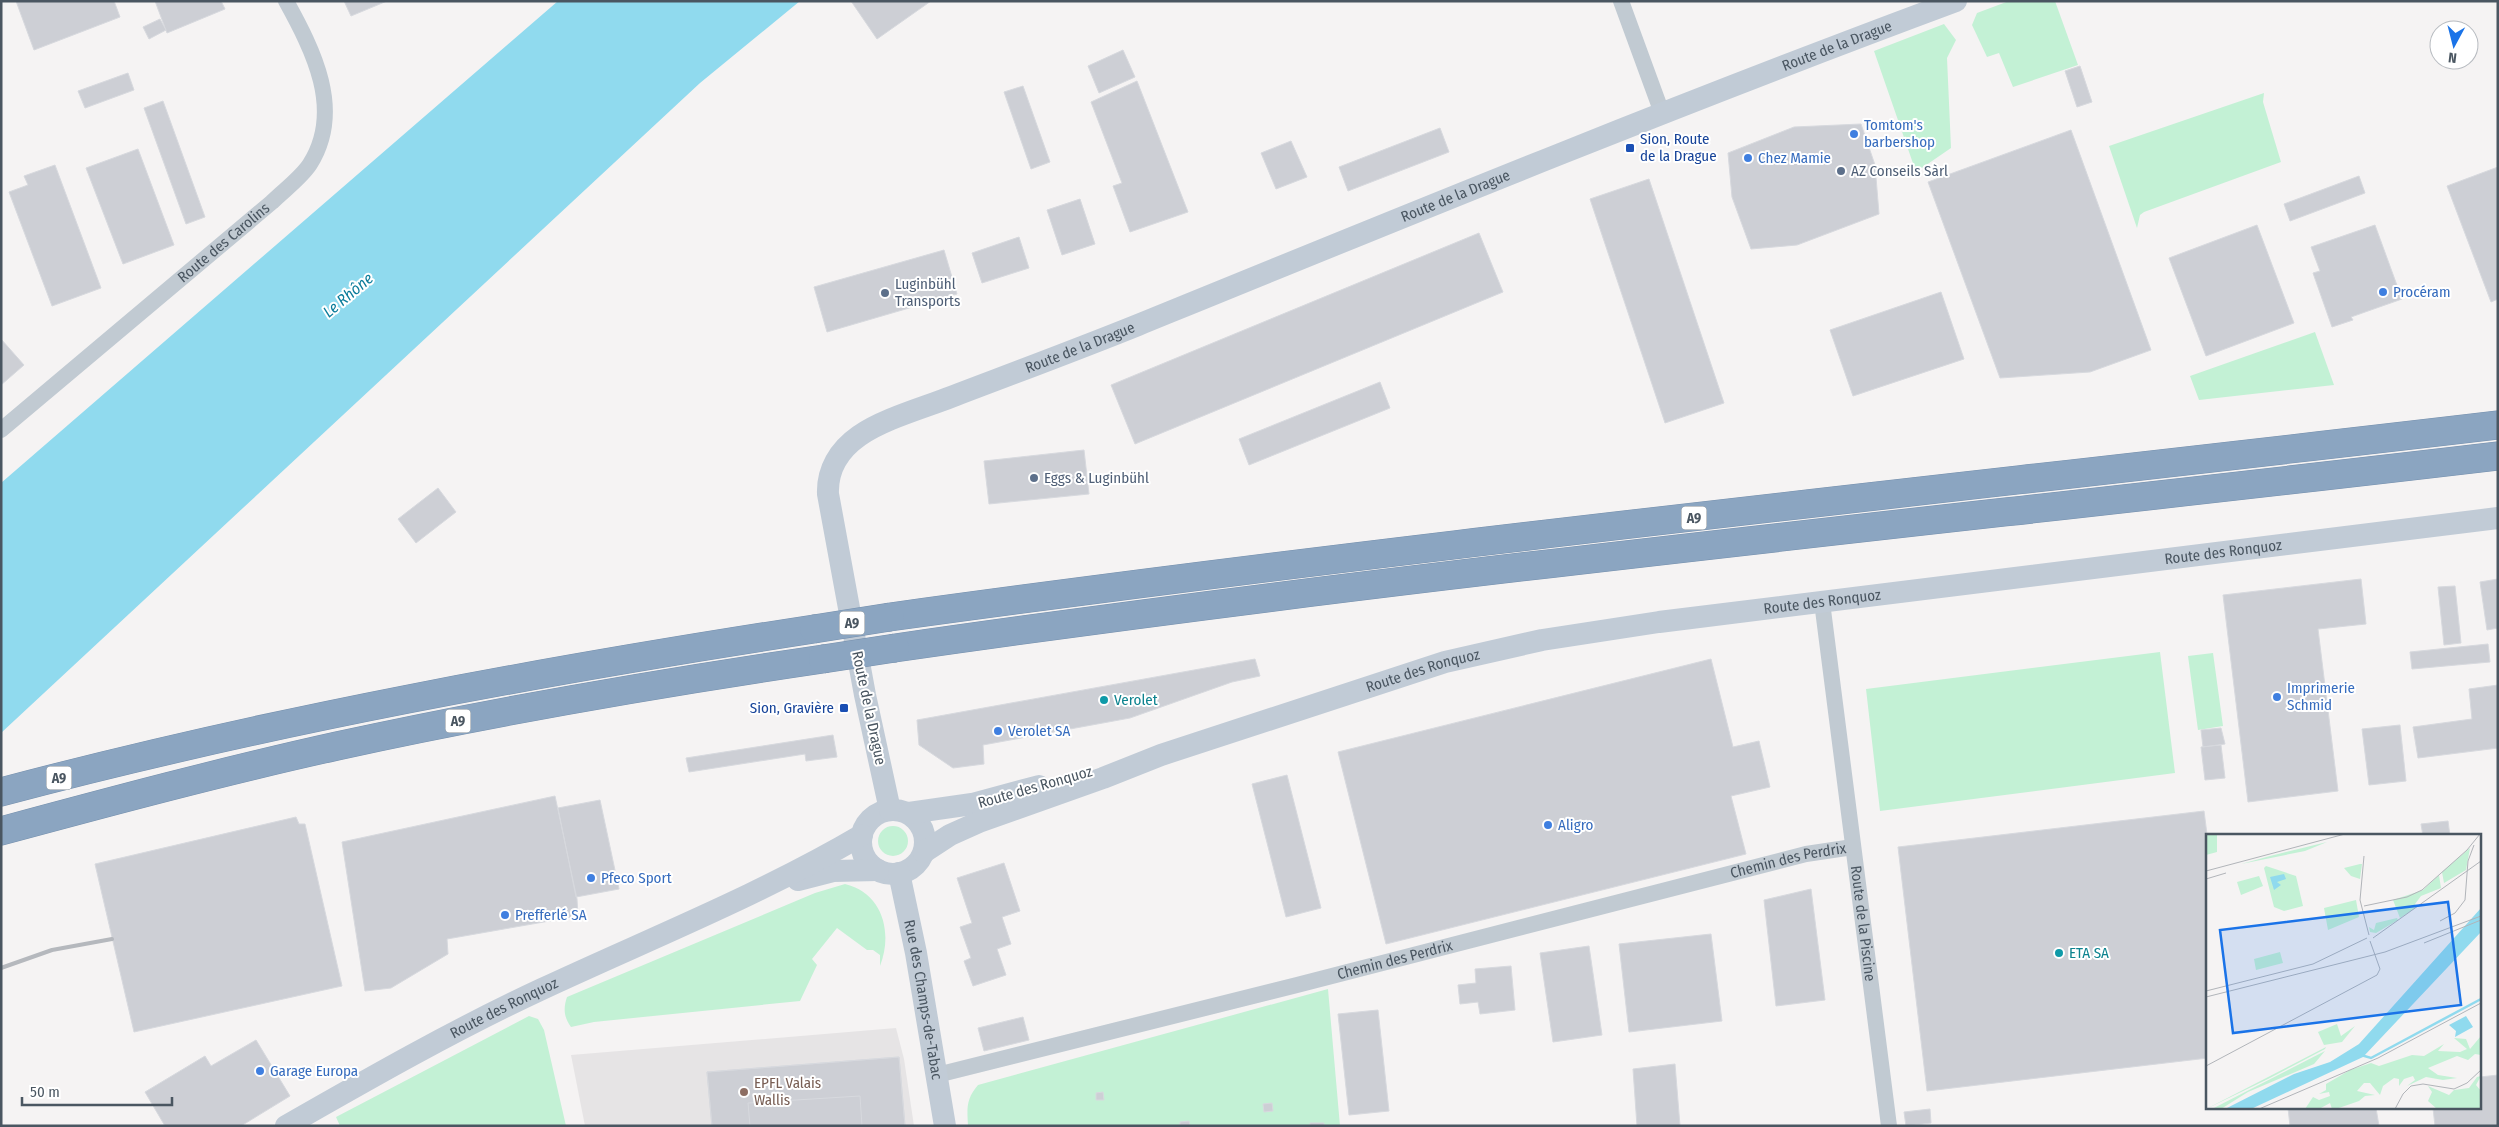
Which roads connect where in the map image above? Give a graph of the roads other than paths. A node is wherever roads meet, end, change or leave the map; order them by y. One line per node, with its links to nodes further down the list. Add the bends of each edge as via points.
1 (286, 1): 6 (street, Route des Carolins, via 316,58 324,91 324,129 310,164 272,202)
2 (1621, 1): 4 (street)
3 (1956, 1): 4 (street, Route de la Drague)
4 (1662, 113): 12 (street, Route de la Drague, via 1070,353 914,412 855,439 832,468 828,494 865,695)
5 (2498, 425): 11 (highway, A9, bridge, via 1402,551 814,628 465,688 250,732)
6 (1, 430)
7 (2498, 456): 13 (highway, A9, bridge, via 1316,592 822,659 475,718 336,746)
8 (2498, 518): 9 (street, Route des Ronquoz)
9 (1822, 602): 10 (street, Route des Ronquoz, via 1562,637 1472,655); 15 (street, Route de la Piscine)
10 (1161, 755): 12 (street, Route des Ronquoz, via 972,804); 16 (street, Route des Ronquoz, via 979,822)
11 (1, 792)
12 (899, 812): 14 (street, via 874,816); 16 (street, via 918,820 924,830)
13 (1, 831)
14 (862, 835): 17 (street, via 863,852 869,862); 18 (street, Route des Ronquoz)
15 (1853, 847): 19 (street, Chemin des Perdrix, via 1752,867 1288,988); 22 (street, Route de la Piscine)
16 (924, 852): 17 (street, via 915,866)
17 (888, 872): 18 (street, Route des Ronquoz, via 854,869 813,875); 19 (street, Rue des Champs-de-Tabac, via 916,953)
18 (729, 903): 20 (street, Route des Ronquoz, via 483,1018)
19 (937, 1075): 21 (street, Rue des Champs-de-Tabac)
20 (286, 1126)
21 (945, 1126)
22 (1889, 1126)

